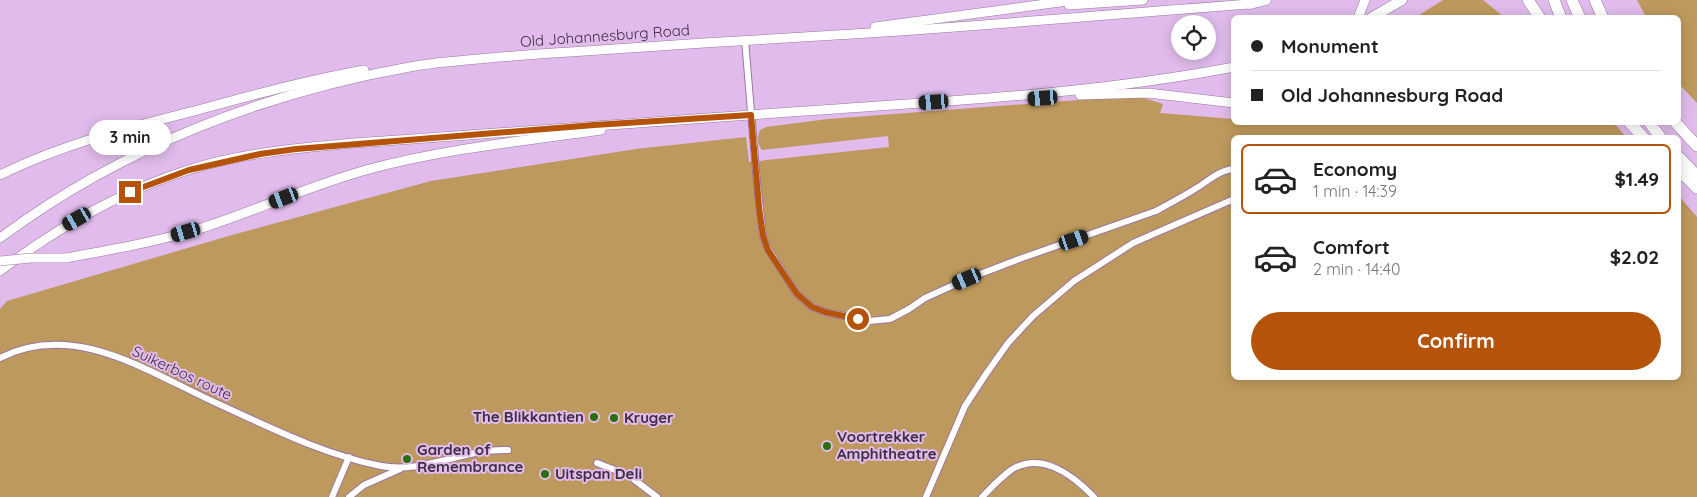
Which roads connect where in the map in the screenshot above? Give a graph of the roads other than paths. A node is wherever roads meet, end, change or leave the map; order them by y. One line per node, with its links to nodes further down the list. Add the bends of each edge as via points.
1 (1075, 0): 12 (main road)
2 (1142, 0): 12 (main road)
3 (1229, 0): 11 (main road)
4 (1266, 0): 11 (main road)
5 (1365, 0): 13 (main road)
6 (1402, 0): 14 (main road)
7 (1528, 0): 15 (highway)
8 (1554, 0): 16 (highway)
9 (1572, 0): 17 (highway)
10 (1595, 0): 18 (highway)
11 (1250, 4): 19 (main road, Old Johannesburg Road)
12 (1034, 6): 19 (main road, via 886,25)
13 (1359, 15)
14 (1376, 15)
15 (1538, 15)
16 (1561, 15)
17 (1579, 15)
18 (1602, 15)
19 (853, 34): 20 (main road, Old Johannesburg Road)
20 (745, 40): 21 (main road, Old Johannesburg Road); 25 (street)
21 (419, 65): 36 (main road, via 350,73 236,99 95,139); 40 (main road, Old Johannesburg Road, via 312,88 236,112 91,178)
22 (1231, 68): 23 (main road, via 1117,86)
23 (952, 101): 24 (main road, via 1148,93); 25 (main road)
24 (1231, 103)
25 (751, 115): 26 (main road); 34 (street, via 759,207 768,250 797,294 812,307 869,321 890,319 924,298 967,279 1156,211)
26 (674, 121): 41 (main road, bridge, via 441,153 366,170 160,240 66,258); 42 (main road, via 324,146 228,160 161,180 105,204 56,231)
27 (1632, 125): 30 (highway)
28 (1651, 125): 31 (highway)
29 (1678, 125): 32 (highway)
30 (1641, 135)
31 (1660, 135)
32 (1697, 146)
33 (1681, 159): 37 (highway)
34 (1231, 170)
35 (1681, 172): 38 (highway)
36 (0, 175)
37 (1697, 176)
38 (1697, 188)
39 (1231, 200): 51 (street, via 1133,243 1074,281 1033,316 1008,343 968,401)
40 (0, 238)
41 (0, 261)
42 (0, 271)
43 (0, 358): 45 (street, Suikerbos route, via 26,348 52,345 72,345 104,352 269,427)
44 (508, 450): 47 (street, via 481,451)
45 (348, 457): 47 (street, Suikerbos route, via 380,466); 48 (street)
46 (597, 463): 50 (street, via 628,475)
47 (408, 467): 49 (street, via 364,484)
48 (332, 497)
49 (349, 497)
50 (657, 497)
51 (926, 497)
52 (982, 497): 53 (street, via 1014,469 1039,463 1058,469)
53 (1094, 497)

